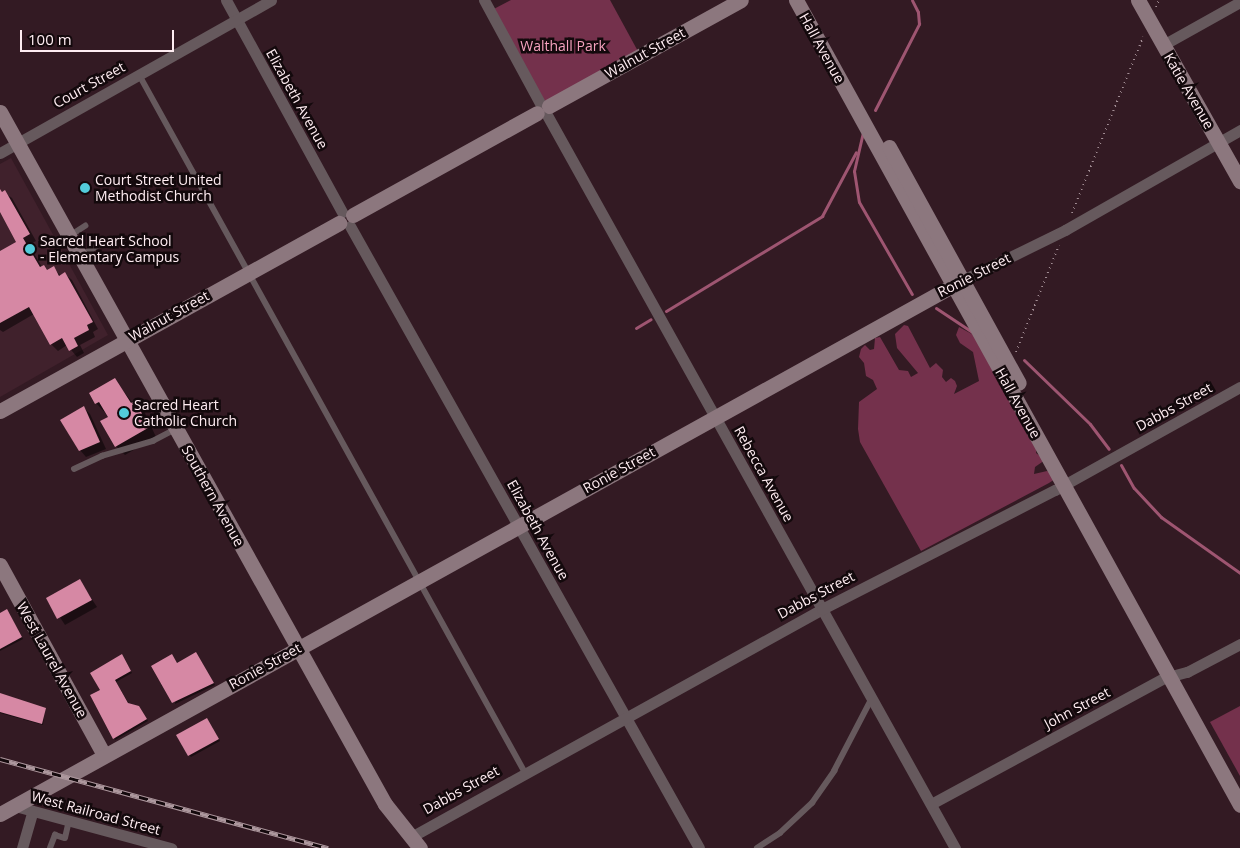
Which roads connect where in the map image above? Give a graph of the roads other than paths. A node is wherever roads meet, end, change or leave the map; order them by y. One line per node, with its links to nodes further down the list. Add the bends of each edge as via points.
1 (226, 0): 9 (street, Elizabeth Avenue)
2 (271, 0): 9 (street, Court Street)
3 (484, 0): 12 (street, Rebecca Avenue)
4 (741, 0): 12 (street, Walnut Street)
5 (796, 0): 25 (street, Hall Avenue)
6 (806, 0): 25 (street, Hall Avenue)
7 (1138, 0): 10 (street, Katie Avenue)
8 (1240, 2): 10 (street)
9 (237, 19): 11 (street, Court Street); 19 (street, Elizabeth Avenue)
10 (1163, 45): 15 (street, Katie Avenue)
11 (139, 74): 16 (street, Court Street); 24 (lane)
12 (543, 109): 19 (street, Walnut Street); 29 (street, Rebecca Avenue)
13 (0, 112): 16 (street, Southern Avenue)
14 (1240, 130): 15 (street, Ronie Street)
15 (1218, 142): 18 (street, Katie Avenue); 25 (street, Ronie Street, via 1065,230)
16 (17, 143): 17 (street, Court Street); 21 (street, Southern Avenue)
17 (0, 153)
18 (1240, 181)
19 (346, 219): 24 (street, Walnut Street); 33 (street, Elizabeth Avenue)
20 (85, 226): 21 (lane)
21 (69, 236): 23 (street, Southern Avenue)
22 (103, 243): 23 (lane)
23 (80, 256): 26 (street, Southern Avenue)
24 (249, 272): 26 (street, Walnut Street); 35 (lane)
25 (958, 282): 29 (street, Ronie Street); 32 (street, Hall Avenue); 32 (street, Hall Avenue, via 1006,359)
26 (126, 340): 28 (street, Walnut Street); 30 (street, Southern Avenue)
27 (1240, 387): 32 (street, Dabbs Street)
28 (0, 410)
29 (715, 417): 33 (street, Ronie Street); 36 (street, Rebecca Avenue)
30 (176, 429): 31 (lane, via 154,441 102,456); 38 (street, Southern Avenue)
31 (74, 469)
32 (1068, 483): 36 (street, Dabbs Street); 39 (street, Hall Avenue)
33 (518, 525): 35 (street, Ronie Street); 41 (street, Elizabeth Avenue)
34 (0, 565): 42 (street, West Laurel Avenue)
35 (419, 581): 38 (street, Ronie Street); 43 (lane)
36 (822, 609): 40 (street, Rebecca Avenue); 41 (street, Dabbs Street)
37 (1240, 644): 39 (street, John Street)
38 (298, 648): 42 (street, Ronie Street); 51 (street, Southern Avenue, via 385,804)
39 (1174, 676): 44 (street, Hall Avenue); 45 (street, John Street); 46 (street, Hall Avenue)
40 (872, 698): 45 (street, Rebecca Avenue); 56 (lane, via 834,771 812,803 780,833)
41 (625, 716): 43 (street, Dabbs Street); 55 (street, Elizabeth Avenue)
42 (104, 755): 47 (street, Ronie Street)
43 (525, 772): 51 (street, Dabbs Street)
44 (1240, 788)
45 (931, 804): 57 (street, Rebecca Avenue)
46 (1240, 805)
47 (14, 806): 48 (street, West Railroad Street); 49 (street, Ronie Street)
48 (32, 812): 50 (street, West Railroad Street); 52 (street)
49 (0, 814)
50 (69, 821): 53 (lane, via 65,838 55,835); 54 (street, West Railroad Street)
51 (416, 843)
52 (22, 848)
53 (50, 848)
54 (171, 848)
55 (699, 848)
56 (757, 848)
57 (955, 848)

